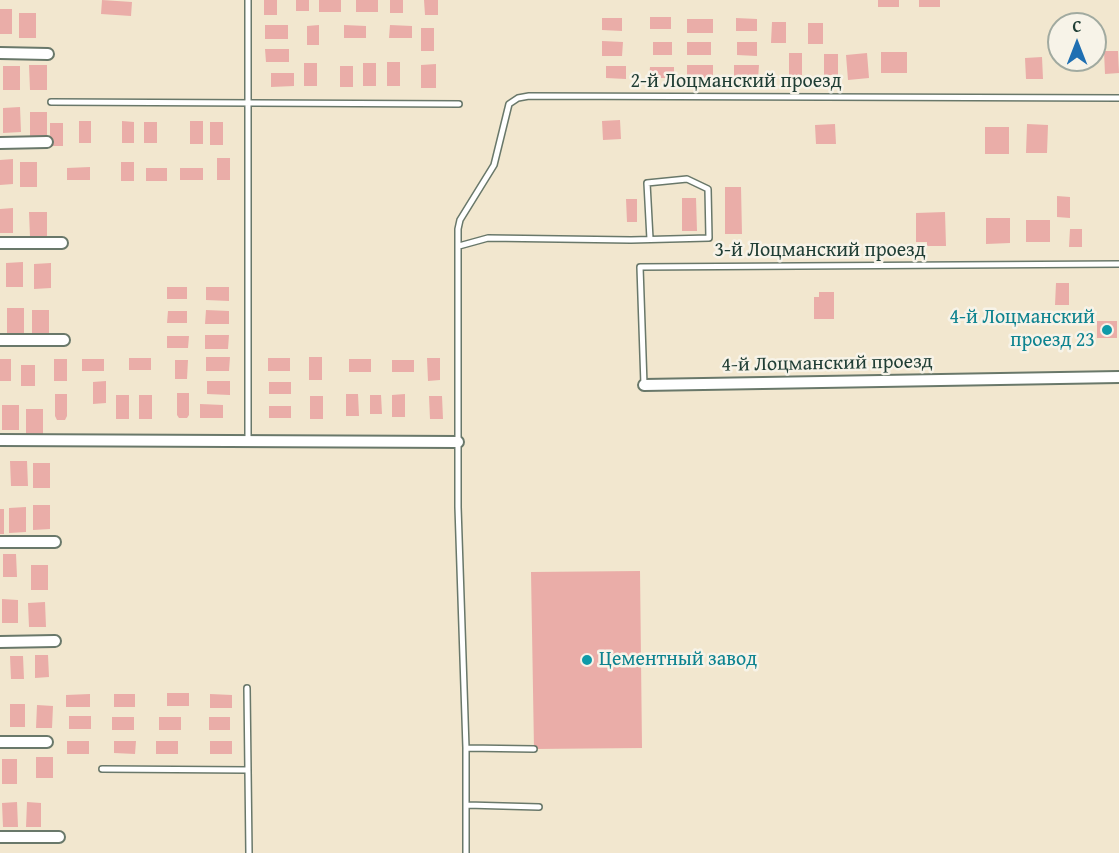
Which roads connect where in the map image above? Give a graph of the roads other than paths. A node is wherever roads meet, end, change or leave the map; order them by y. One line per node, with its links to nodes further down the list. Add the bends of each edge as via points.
1 (248, 0): 6 (lane)
2 (0, 53): 3 (street)
3 (48, 54)
4 (1119, 98): 13 (lane, 2-й Лоцманский проезд, via 518,98 509,104 505,114 494,165 459,222)
5 (51, 102): 6 (lane)
6 (248, 103): 7 (lane); 20 (lane)
7 (459, 104)
8 (47, 142): 9 (street)
9 (0, 143)
10 (650, 239): 10 (lane, via 709,238 708,189 687,179 647,183); 13 (lane, via 488,238)
11 (0, 243): 12 (street)
12 (62, 243)
13 (459, 246): 21 (lane)
14 (1119, 264): 18 (lane, 3-й Лоцманский проезд, via 640,267)
15 (0, 340): 16 (street)
16 (64, 340)
17 (1119, 377): 18 (street, 4-й Лоцманский проезд)
18 (644, 385)
19 (0, 440): 20 (street)
20 (248, 442): 21 (street)
21 (458, 442): 29 (lane)
22 (0, 542): 23 (street)
23 (55, 542)
24 (0, 642): 25 (street)
25 (55, 642)
26 (247, 688): 32 (lane)
27 (0, 742): 28 (street)
28 (47, 742)
29 (466, 748): 30 (lane); 33 (lane)
30 (534, 749)
31 (102, 769): 32 (lane)
32 (248, 770): 37 (lane)
33 (467, 805): 34 (lane); 38 (lane)
34 (538, 807)
35 (0, 837): 36 (street)
36 (59, 837)
37 (249, 853)
38 (466, 853)

